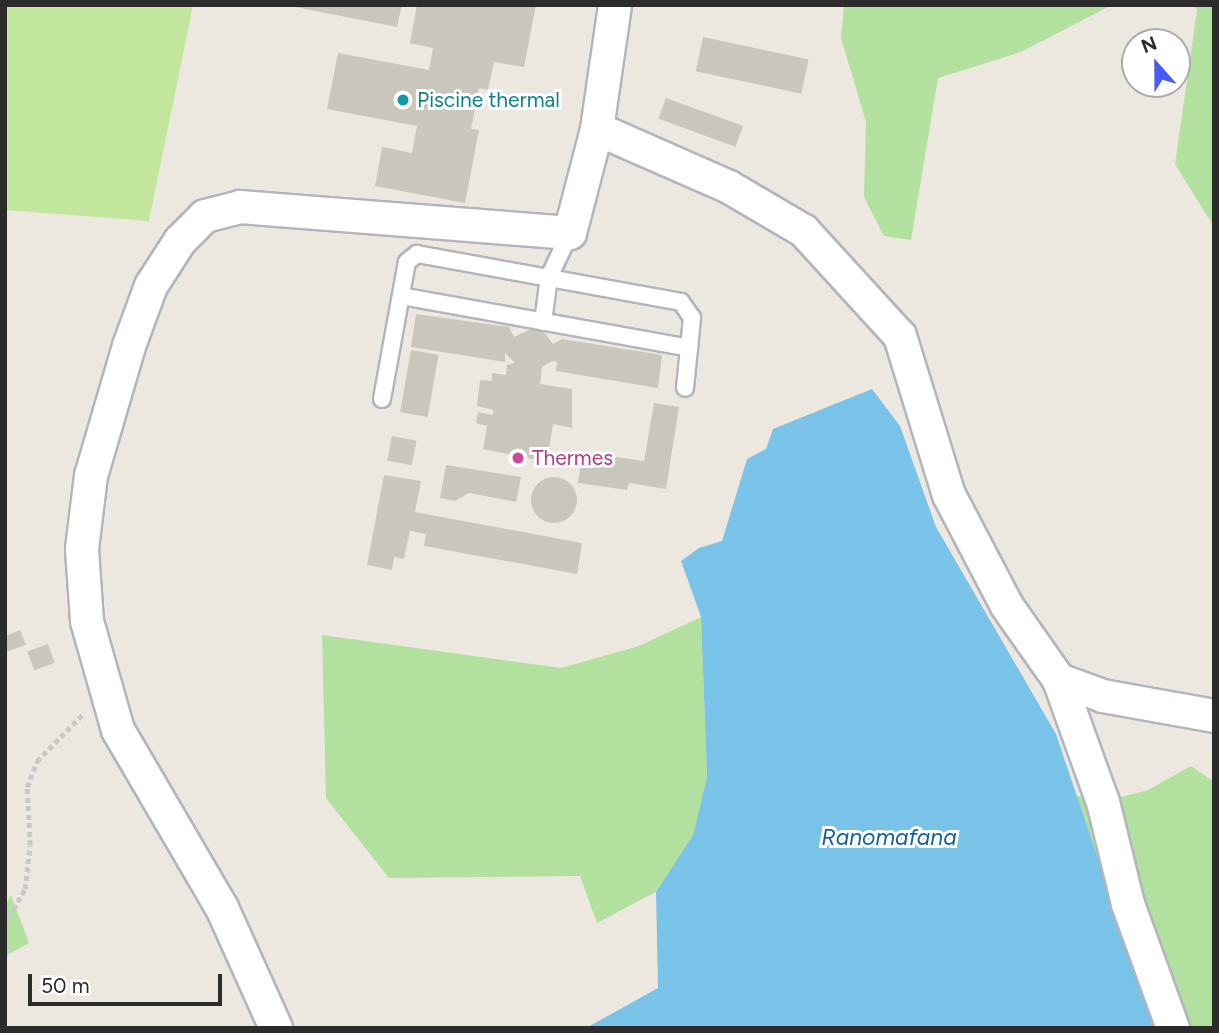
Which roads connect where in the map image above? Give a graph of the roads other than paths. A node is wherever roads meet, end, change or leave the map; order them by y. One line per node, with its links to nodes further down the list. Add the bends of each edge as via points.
1 (615, 5): 2 (street)
2 (597, 129): 3 (street); 10 (street, via 729,187 804,231 861,289 900,336 949,495 1007,606)
3 (570, 233): 4 (lane); 12 (street, via 240,207 205,216 151,286 91,476 82,549 86,609 118,730 222,908)
4 (549, 277): 5 (lane, via 417,254 407,262); 6 (lane); 7 (lane, via 681,302 692,318)
5 (401, 296): 6 (lane); 9 (lane)
6 (542, 321): 7 (lane)
7 (689, 348): 8 (lane)
8 (685, 388)
9 (382, 399)
10 (1059, 680): 11 (street, via 1103,696); 13 (street, via 1103,802 1128,904)
11 (1214, 716)
12 (276, 1028)
13 (1173, 1028)

